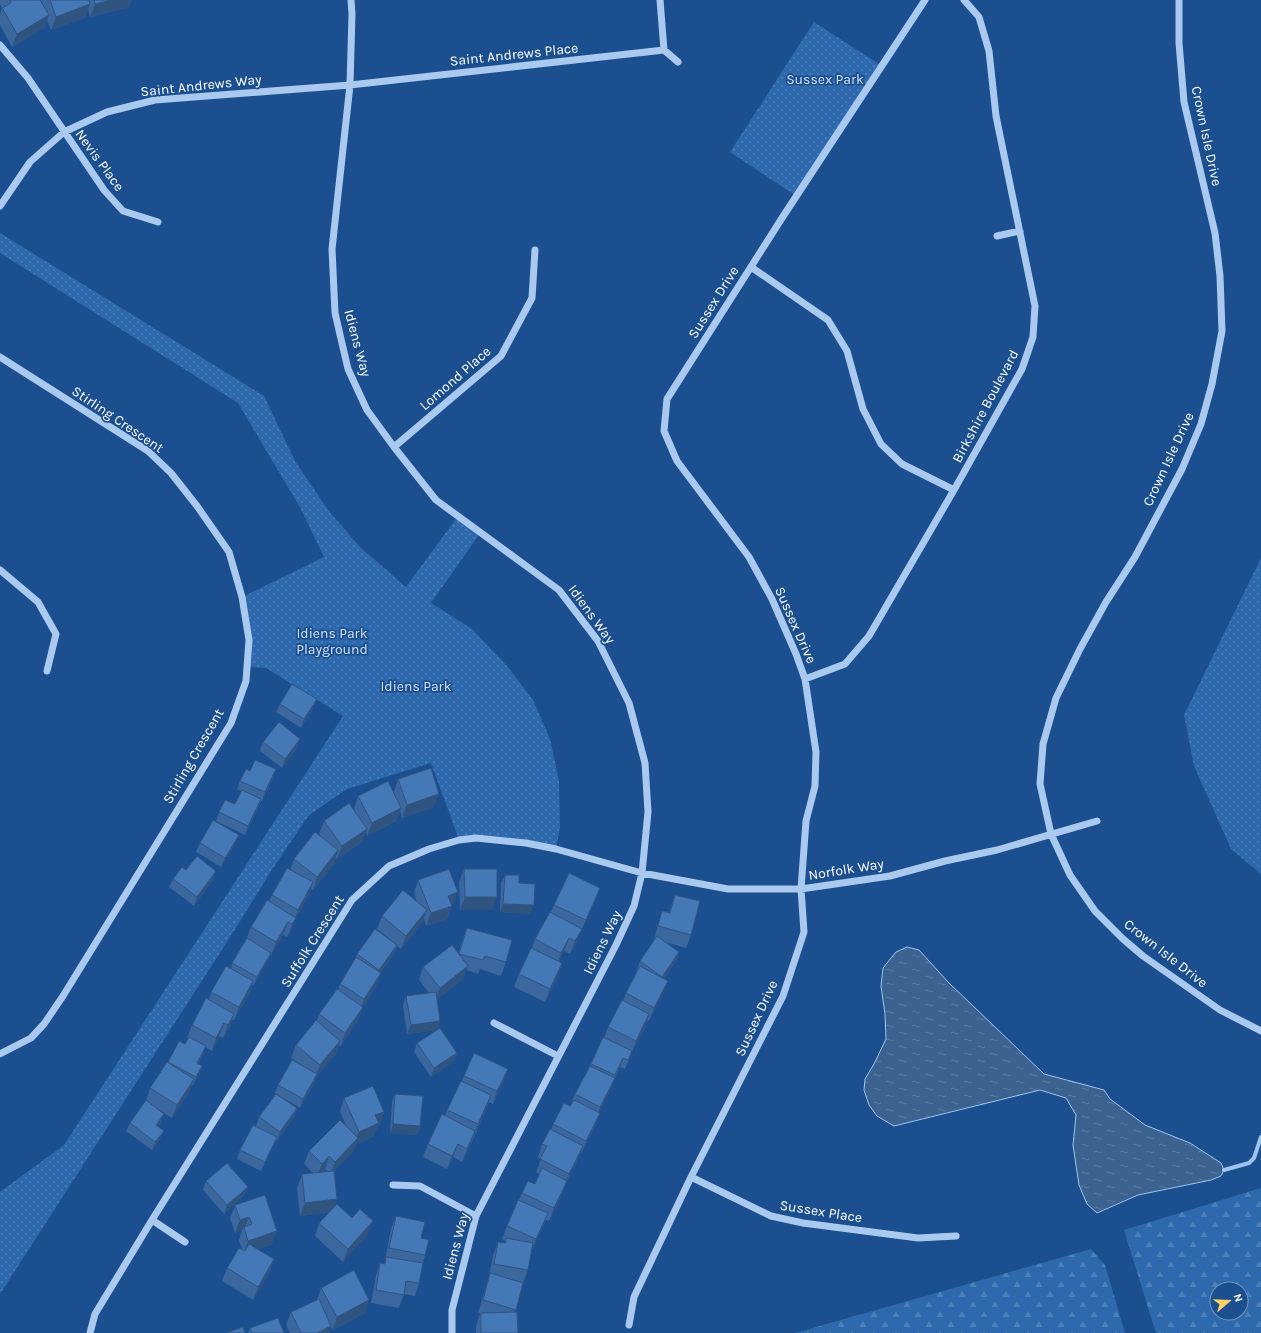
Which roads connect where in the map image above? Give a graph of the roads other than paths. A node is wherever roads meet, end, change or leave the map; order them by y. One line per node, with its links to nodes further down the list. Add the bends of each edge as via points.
1 (351, 0): 9 (street, Idiens Way)
2 (660, 0): 7 (street)
3 (925, 0): 16 (street, Sussex Drive)
4 (964, 0): 13 (street, Birkshire Boulevard, via 979,17 989,50 996,116)
5 (1179, 0): 24 (street, Crown Isle Drive, via 1179,43 1184,102 1215,233 1222,331 1201,424 1182,469 1135,557 1080,649 1056,698 1042,744 1040,784)
6 (0, 45): 10 (street, Nevis Place, via 28,78)
7 (664, 50): 8 (street); 9 (street, Saint Andrews Place)
8 (678, 62)
9 (350, 85): 10 (street, Saint Andrews Way, via 155,100 107,112); 18 (street, Idiens Way, via 332,249 335,313 348,368 367,410)
10 (64, 132): 11 (street, Saint Andrews Way, via 30,162); 12 (street, Nevis Place, via 104,190 123,211)
11 (0, 206)
12 (158, 222)
13 (1020, 231): 14 (street); 19 (street, Birkshire Boulevard, via 1036,306 1034,337 1022,369)
14 (997, 236)
15 (535, 250): 18 (street, Lomond Place, via 532,298 501,356)
16 (750, 267): 19 (street, via 828,320 847,351 863,409 881,444 902,464); 22 (street, Sussex Drive, via 667,399 664,431 677,461 749,557 772,599)
17 (0, 357): 29 (street, Stirling Crescent, via 148,451 171,473 229,552 242,597 249,640 246,681 231,723 44,1024 31,1038)
18 (394, 447): 25 (street, Idiens Way, via 436,500 560,590 598,641 630,703 645,763 648,812)
19 (954, 490): 22 (street, Birkshire Boulevard, via 869,636 846,664)
20 (0, 570): 21 (street, via 38,602 56,634)
21 (47, 671)
22 (805, 679): 26 (street, Sussex Drive, via 816,752 815,786 806,821)
23 (1097, 821): 24 (street)
24 (1051, 834): 26 (street, Norfolk Way, via 890,876); 28 (street, Crown Isle Drive, via 1070,875 1095,911 1123,938 1143,956 1220,1010)
25 (642, 873): 26 (street, Norfolk Way, via 728,889); 30 (street, Idiens Way, via 634,906); 34 (street, Suffolk Crescent, via 556,849 476,838 429,849 389,866 352,900)
26 (801, 889): 31 (street, Sussex Drive, via 804,932 783,996)
27 (494, 1023): 30 (street)
28 (1261, 1031)
29 (0, 1054)
30 (558, 1056): 33 (street, Idiens Way)
31 (691, 1177): 35 (street, Sussex Place, via 770,1216 803,1223 918,1238); 37 (street, Sussex Drive, via 634,1297)
32 (393, 1185): 33 (street, via 420,1186)
33 (476, 1216): 39 (street, Idiens Way, via 452,1310)
34 (152, 1220): 36 (street); 38 (street, Suffolk Crescent, via 95,1314)
35 (956, 1236)
36 (186, 1242)
37 (629, 1325)
38 (90, 1333)
39 (452, 1333)

